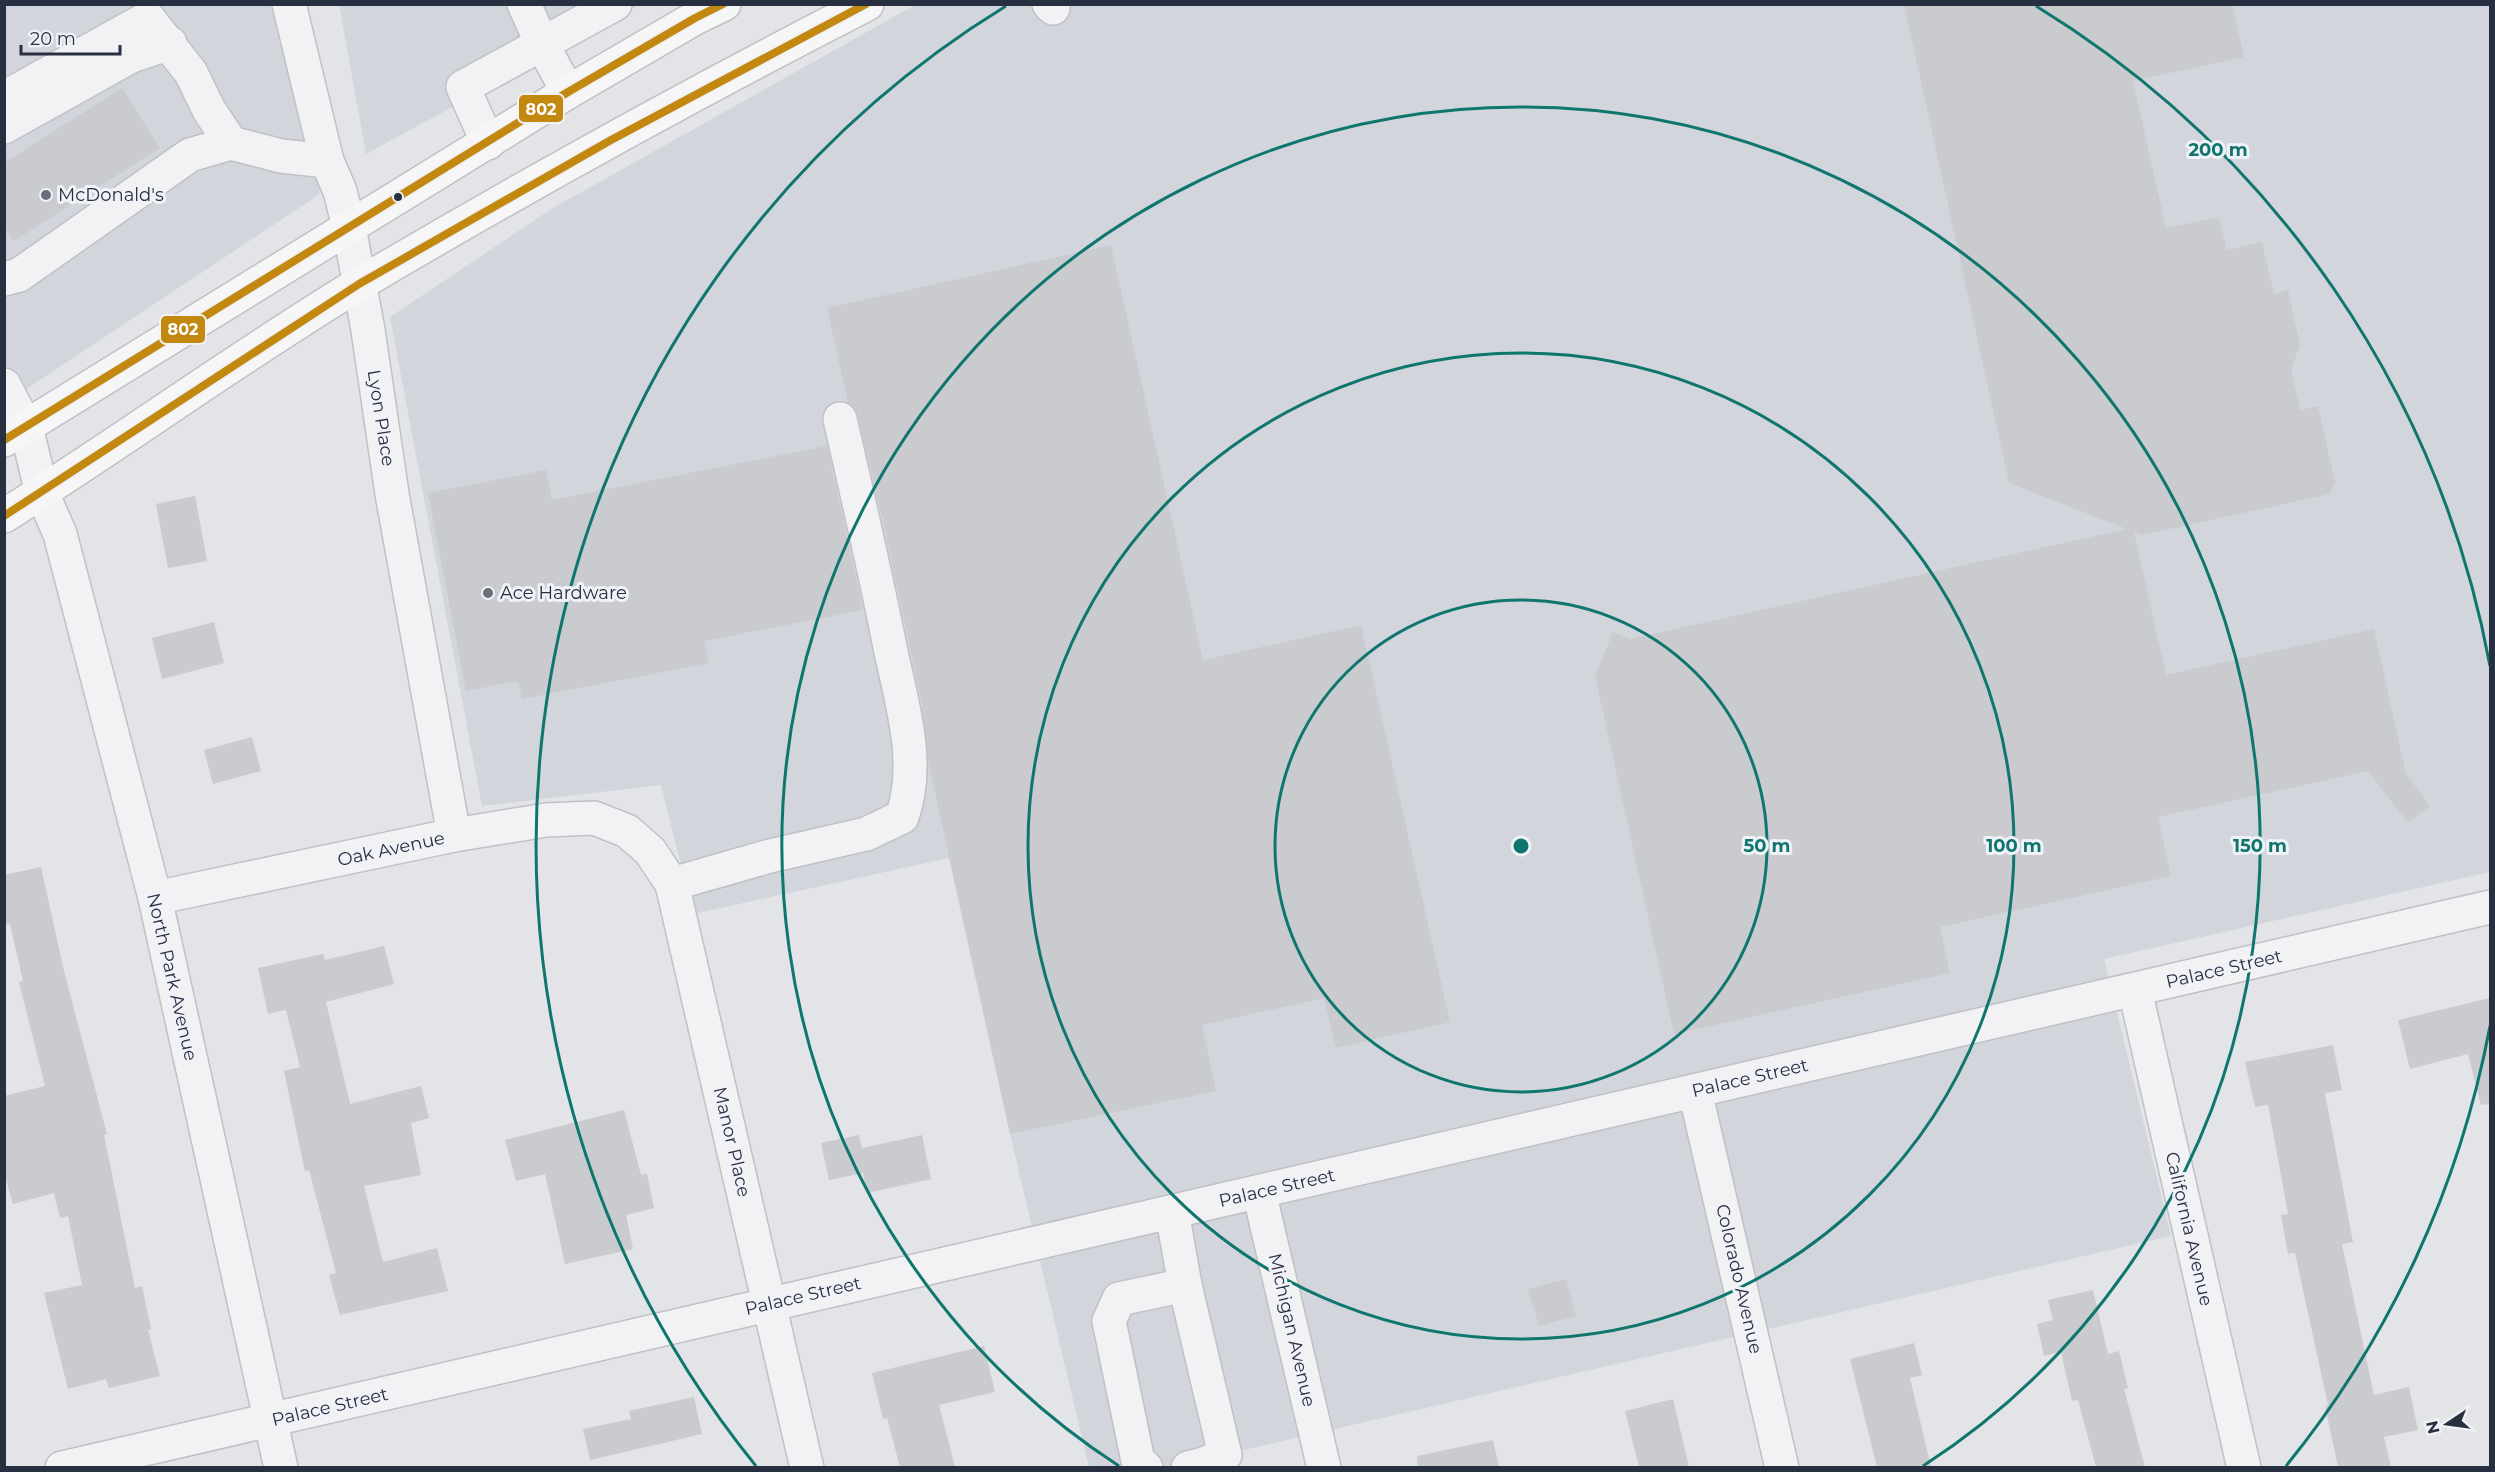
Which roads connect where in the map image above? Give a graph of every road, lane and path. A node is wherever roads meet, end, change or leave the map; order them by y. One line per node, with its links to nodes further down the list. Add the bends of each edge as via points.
1 (289, 4): 13 (street, Lyon Place)
2 (524, 4): 7 (street)
3 (615, 4): 7 (street)
4 (867, 4): 16 (main road, via 579,158)
5 (719, 6): 8 (main road)
6 (170, 43): 9 (street, via 148,18); 10 (street, via 112,65); 11 (street)
7 (542, 44): 8 (street); 12 (street, via 463,87)
8 (567, 92): 12 (main road)
9 (4, 98)
10 (4, 127)
11 (231, 143): 13 (street, via 281,156); 15 (street, via 190,155)
12 (488, 143): 14 (main road)
13 (327, 161): 14 (street, Lyon Place)
14 (349, 227): 16 (street, Lyon Place); 19 (main road)
15 (8, 277)
16 (360, 284): 20 (main road); 23 (street, Lyon Place, via 392,494)
17 (4, 385): 19 (street, North Park Avenue)
18 (840, 419): 24 (street, via 906,720 908,802 902,817 866,834)
19 (15, 434): 20 (street, North Park Avenue)
20 (42, 492): 21 (main road); 25 (street, North Park Avenue, via 60,534)
21 (4, 516)
22 (627, 831): 23 (street, Oak Avenue, via 594,818 546,820); 24 (street, Manor Place, via 650,851)
23 (454, 835): 25 (street, Oak Avenue)
24 (672, 884): 32 (street, Manor Place)
25 (155, 898): 33 (street, North Park Avenue)
26 (2490, 907): 27 (street, Palace Street)
27 (2135, 990): 28 (street, Palace Street); 41 (street, California Avenue)
28 (1695, 1091): 29 (street, Palace Street); 40 (street, Colorado Avenue)
29 (1259, 1192): 30 (street, Palace Street); 39 (street, Michigan Avenue)
30 (1172, 1212): 31 (street); 32 (street, Palace Street)
31 (1185, 1285): 37 (street, via 1119,1299 1109,1321 1138,1461); 38 (street, via 1225,1455)
32 (770, 1303): 33 (street, Palace Street); 36 (street, Manor Place)
33 (270, 1421): 34 (street, Palace Street); 35 (street, North Park Avenue)
34 (62, 1467)
35 (281, 1467)
36 (807, 1467)
37 (1146, 1467)
38 (1188, 1467)
39 (1324, 1467)
40 (1782, 1467)
41 (2244, 1467)

